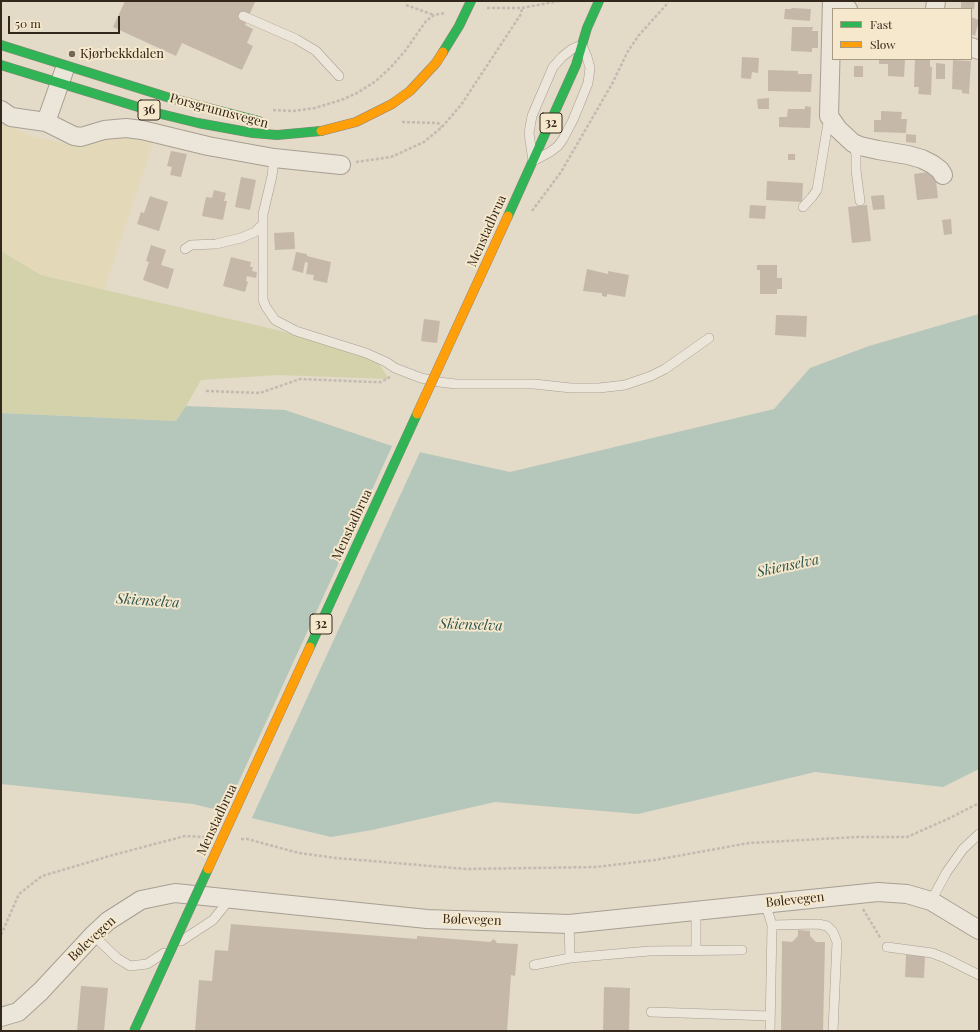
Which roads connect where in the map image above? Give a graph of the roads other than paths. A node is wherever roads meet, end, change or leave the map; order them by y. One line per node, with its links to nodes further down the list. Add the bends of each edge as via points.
1 (591, 1): 7 (main road, Menstadbrua / 32)
2 (599, 1): 7 (main road, Menstadbrua / 32)
3 (832, 1): 5 (street); 15 (street)
4 (470, 2): 17 (main road, Porsgrunnsvegen / 36, via 459,26 436,63 404,95 356,122 319,131)
5 (846, 8)
6 (243, 16): 12 (lane, via 296,39 316,51)
7 (587, 28): 9 (main road, Menstadbrua / 32)
8 (1, 45): 11 (main road, Porsgrunnsvegen / 36)
9 (582, 45): 20 (main road, Menstadbrua / 32, via 574,71); 20 (lane, via 562,57 553,67 532,116 529,133); 20 (lane, via 588,56 590,68 588,83 573,120 558,146)
10 (1, 65): 13 (main road, Porsgrunnsvegen / 36)
11 (66, 66): 13 (street); 17 (main road, Porsgrunnsvegen / 36, via 170,98)
12 (339, 76)
13 (60, 84): 16 (street); 17 (main road, Porsgrunnsvegen / 36, via 161,114 226,128 277,135)
14 (1, 110): 16 (street, via 11,117)
15 (829, 116): 18 (street); 24 (lane, via 817,190)
16 (46, 122): 19 (street, via 74,136 81,137 104,130 126,128)
17 (301, 132)
18 (853, 143): 22 (street, via 922,159 940,170); 23 (lane)
19 (274, 158): 21 (street); 25 (lane)
20 (533, 161): 46 (main road, Menstadbrua / 32, bridge)
21 (340, 165)
22 (943, 175)
23 (860, 201)
24 (803, 207)
25 (263, 224): 26 (lane, via 255,232 241,238 216,244 191,245); 27 (lane, via 264,300 275,320 296,331 366,353 421,378 456,384 534,384 571,388 625,385 665,369)
26 (185, 249)
27 (708, 338)
28 (979, 834): 30 (lane, via 962,849)
29 (230, 899): 33 (street, Bølevegen, via 427,919); 36 (street, Bølevegen, via 175,893 141,900 108,921); 36 (lane, via 213,920 147,964 130,966 124,963)
30 (931, 901): 31 (street, Bølevegen, via 907,894 878,892); 35 (street, Bølevegen)
31 (765, 903): 32 (street, Bølevegen); 34 (lane)
32 (696, 910): 33 (street, Bølevegen); 38 (lane)
33 (569, 924): 40 (lane)
34 (772, 925): 44 (lane); 48 (lane, via 818,924 827,926 834,932 837,942)
35 (979, 930)
36 (93, 935): 45 (street, Bølevegen, via 18,1012)
37 (887, 947): 42 (lane, via 932,953)
38 (696, 950): 39 (lane); 40 (lane)
39 (742, 950)
40 (570, 958): 41 (lane)
41 (534, 965)
42 (979, 975)
43 (651, 1012): 44 (lane)
44 (770, 1016): 47 (lane)
45 (1, 1017)
46 (134, 1031)
47 (770, 1031)
48 (833, 1031)

